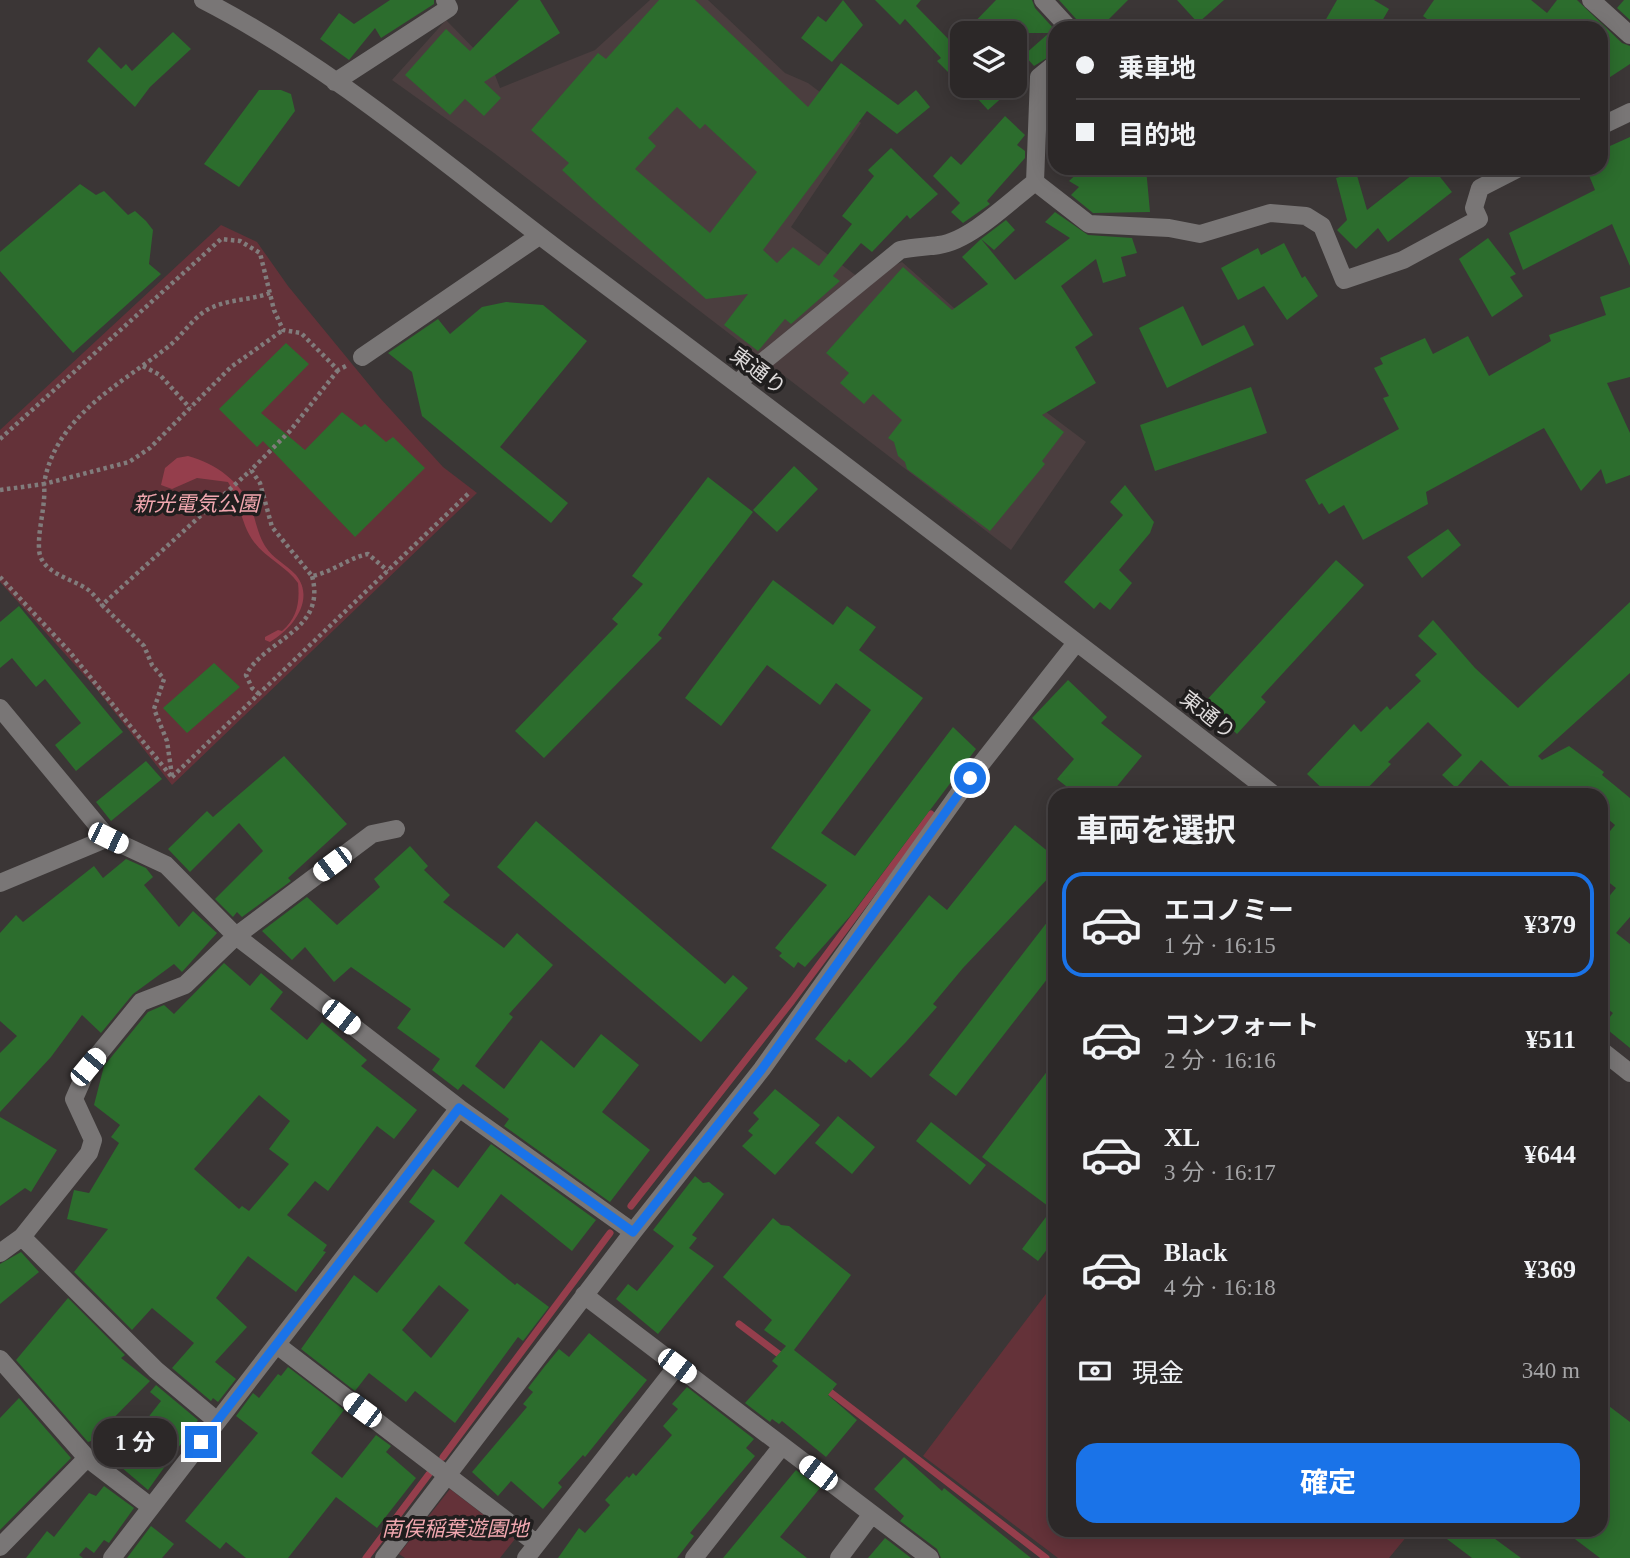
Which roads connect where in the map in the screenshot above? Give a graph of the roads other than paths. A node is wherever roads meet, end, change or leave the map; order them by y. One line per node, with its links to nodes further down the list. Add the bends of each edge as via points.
1 (204, 0): 8 (street, 東通り, via 253,26)
2 (445, 0): 8 (street, via 449,8)
3 (1043, 0): 5 (street)
4 (1591, 0): 6 (street)
5 (1062, 21)
6 (1630, 35)
7 (1048, 70): 12 (street, via 1039,77)
8 (335, 82): 13 (street, 東通り)
9 (1630, 112): 10 (street)
10 (1608, 123)
11 (1505, 175): 12 (street, via 1480,188 1474,208 1479,219 1403,260 1344,279 1322,226 1306,216 1270,213 1200,233 1089,224)
12 (1035, 182): 15 (street, via 968,234 940,246 900,250)
13 (539, 236): 14 (street); 15 (street, 東通り)
14 (362, 357)
15 (737, 383): 16 (street, 東通り)
16 (1076, 643): 18 (street, 東通り); 26 (street, via 970,778 762,1069)
17 (0, 708): 20 (street)
18 (1265, 788)
19 (396, 829): 22 (street, via 372,834)
20 (108, 838): 21 (street); 22 (street, via 166,865)
21 (0, 883)
22 (236, 936): 25 (street); 27 (street, via 185,985 141,1002 88,1067 74,1099 93,1140 89,1153)
23 (1608, 1056): 24 (street)
24 (1630, 1073)
25 (459, 1108): 26 (street); 30 (street)
26 (633, 1232): 29 (street)
27 (22, 1237): 28 (street); 33 (street, via 156,1370)
28 (0, 1253)
29 (584, 1296): 32 (street); 36 (street)
30 (276, 1345): 33 (street); 36 (street)
31 (0, 1359): 35 (street)
32 (677, 1366): 34 (street); 40 (street)
33 (218, 1421): 37 (street)
34 (782, 1446): 38 (street); 43 (street)
35 (87, 1458): 37 (street); 39 (street)
36 (446, 1474): 40 (street); 42 (street)
37 (151, 1507): 41 (street)
38 (872, 1514): 44 (street); 45 (street)
39 (0, 1547)
40 (531, 1551)
41 (112, 1558)
42 (384, 1558)
43 (694, 1558)
44 (839, 1558)
45 (930, 1558)

